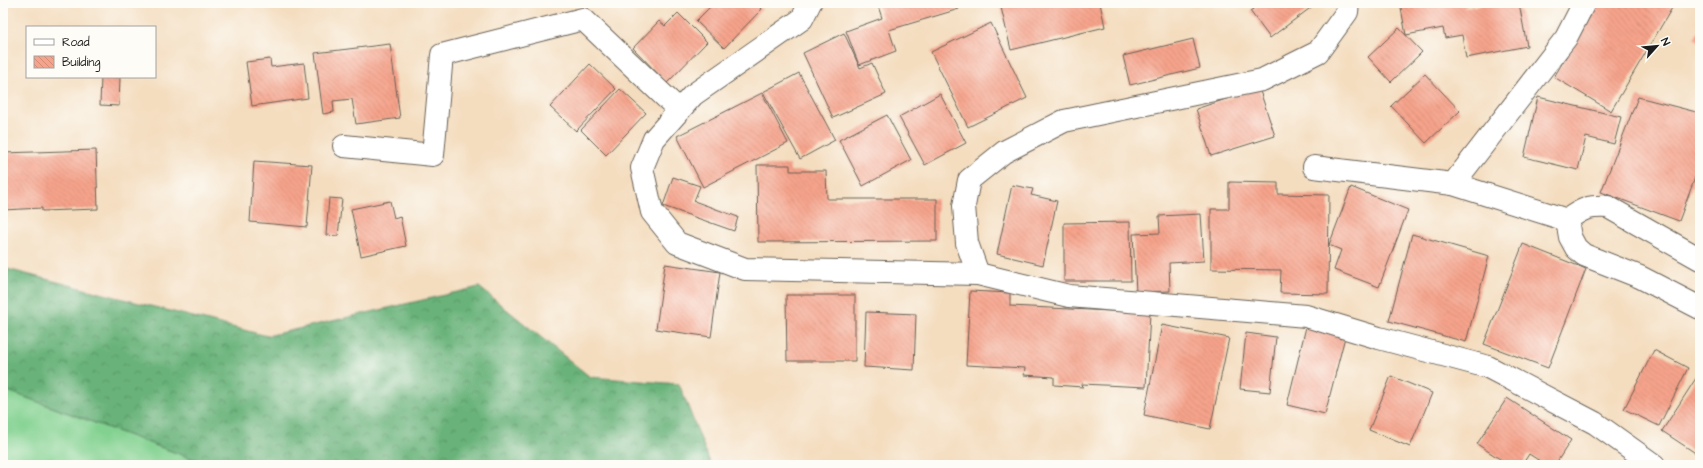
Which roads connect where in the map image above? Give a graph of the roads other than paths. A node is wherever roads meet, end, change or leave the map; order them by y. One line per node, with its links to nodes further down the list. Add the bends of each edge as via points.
1 (810, 3): 4 (street, via 802,19 693,95)
2 (1348, 3): 10 (street, via 1347,12 1318,52 1262,80 1064,121 1004,152 969,180 964,206 967,243)
3 (1584, 3): 7 (street, via 1566,38)
4 (680, 110): 5 (street, via 583,19 442,55 433,155); 10 (street, via 654,139 642,168 652,212 677,243 745,269)
5 (344, 146)
6 (1314, 167): 7 (street)
7 (1453, 184): 8 (street)
8 (1567, 220): 9 (street, via 1580,210 1592,206 1608,207); 11 (street, via 1570,237 1576,248 1584,255 1640,277)
9 (1700, 259)
10 (978, 274): 12 (street, via 1069,296 1306,316 1488,367 1595,423)
11 (1700, 308)
12 (1654, 465)

